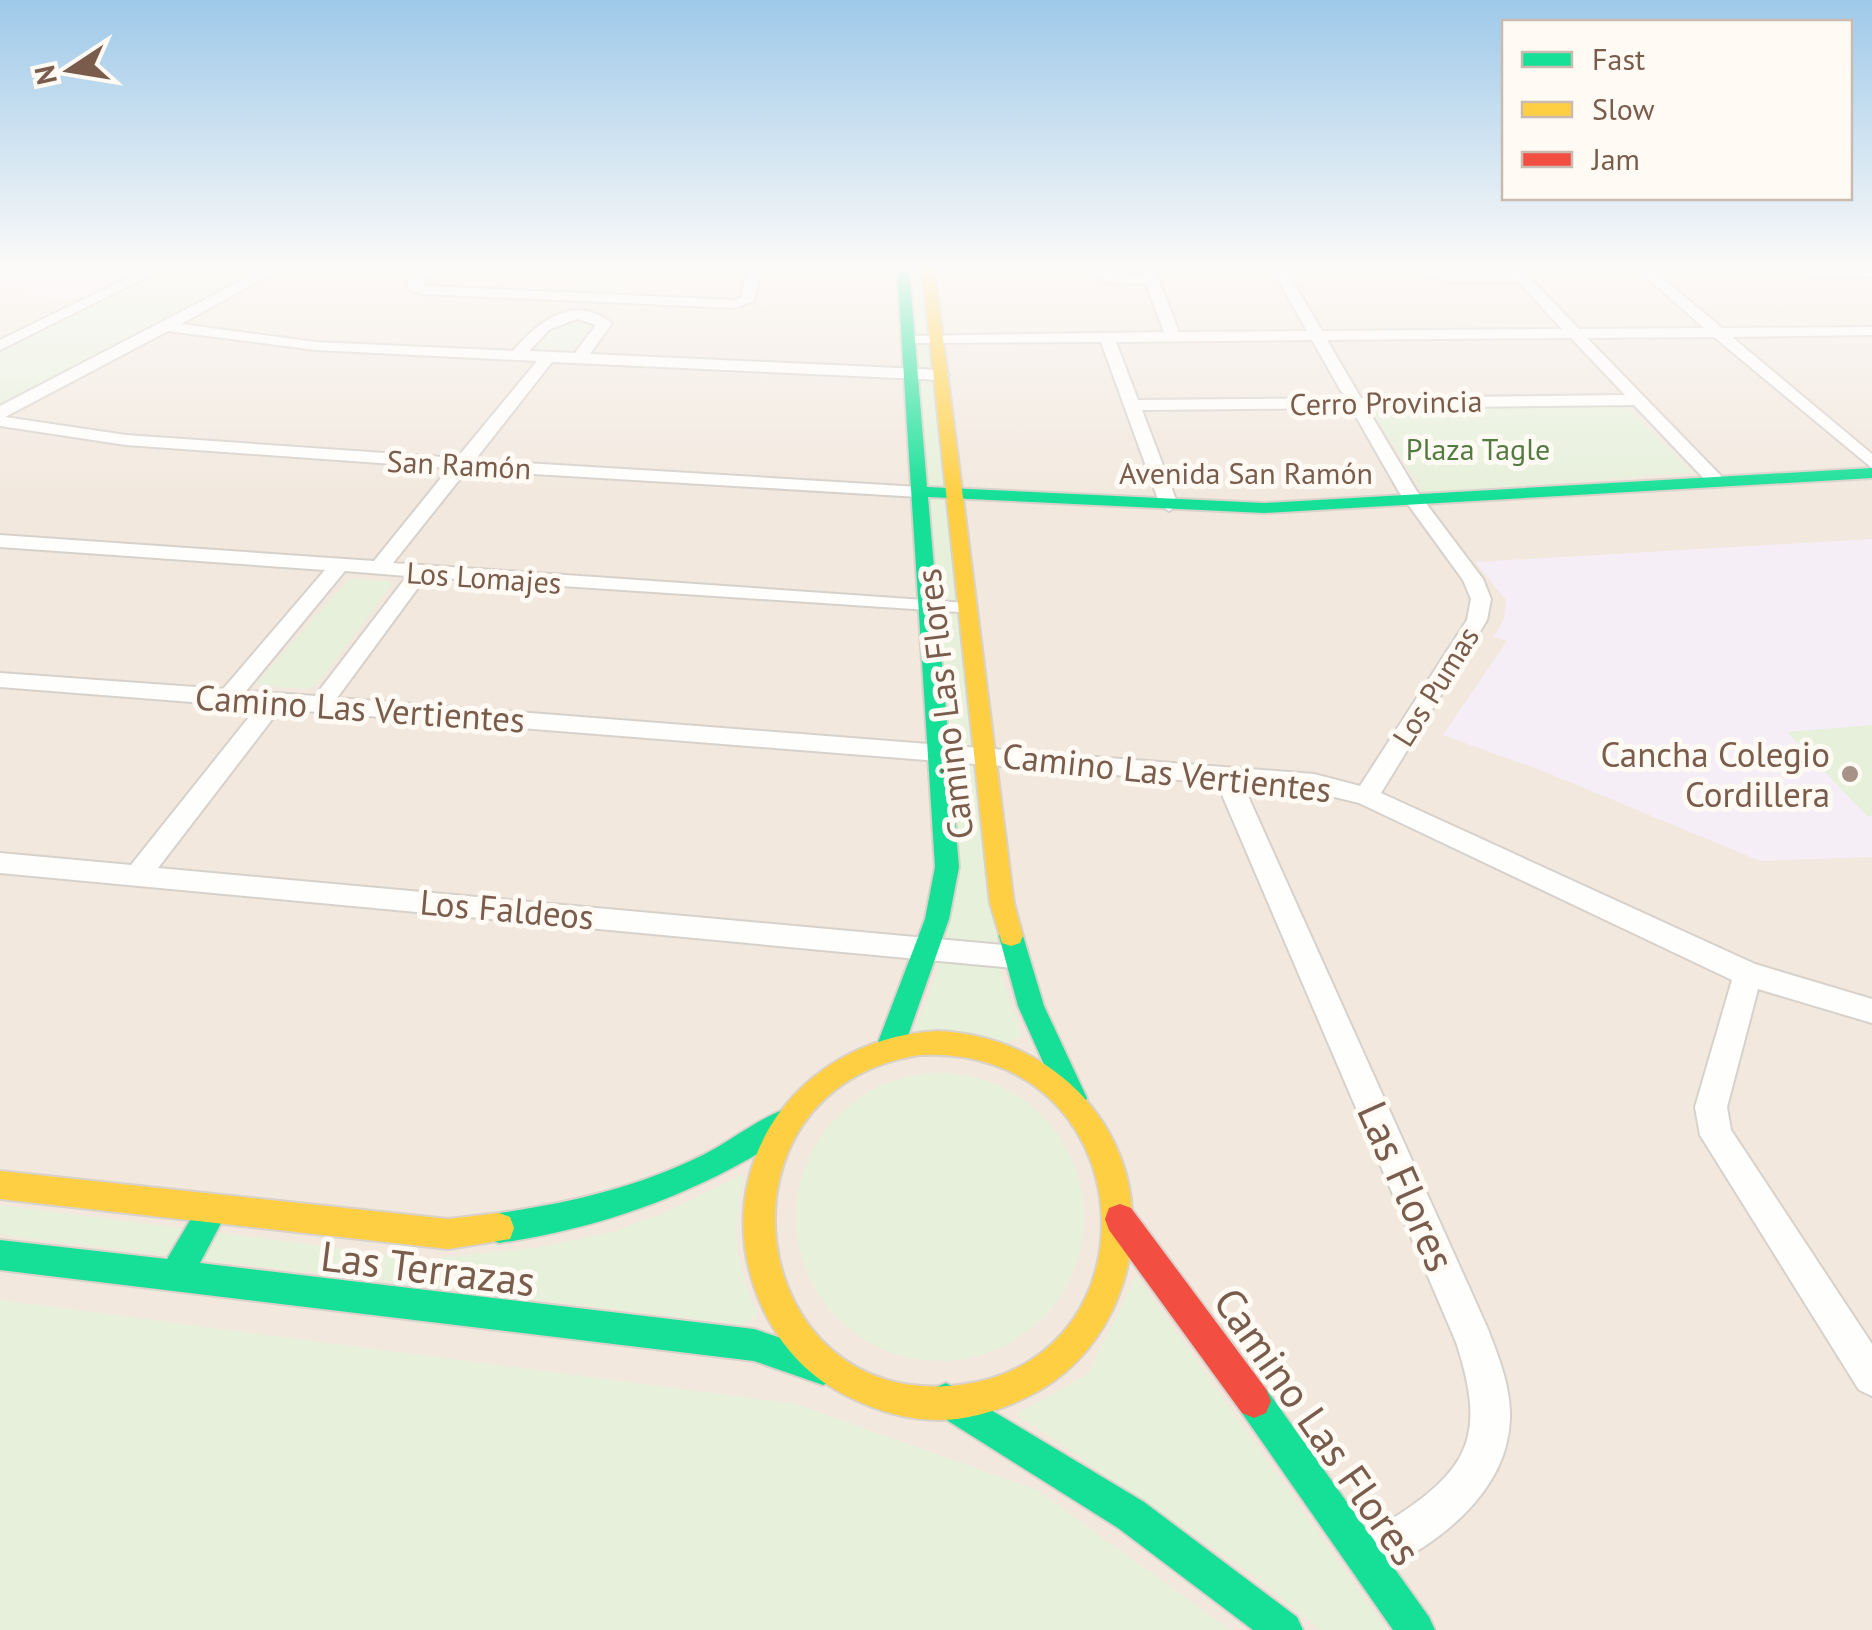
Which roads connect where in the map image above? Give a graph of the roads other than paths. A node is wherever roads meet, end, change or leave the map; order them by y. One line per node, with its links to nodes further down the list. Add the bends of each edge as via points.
1 (133, 343): 19 (street)
2 (294, 343): 11 (street)
3 (528, 343): 11 (street)
4 (590, 343): 13 (street)
5 (908, 343): 15 (street, Camino Las Flores)
6 (937, 343): 14 (street, Camino Las Flores)
7 (1109, 343): 18 (street)
8 (1321, 343): 17 (street, Los Pumas)
9 (1585, 343): 16 (street)
10 (1730, 343): 22 (street)
11 (517, 356): 12 (street)
12 (548, 357): 13 (street); 23 (street)
13 (579, 359): 15 (street)
14 (941, 375): 15 (street); 24 (street, Camino Las Flores)
15 (912, 376): 21 (street, Camino Las Flores)
16 (1640, 400): 17 (street, Cerro Provincia); 27 (street)
17 (1357, 402): 18 (street, Cerro Provincia); 30 (street, Los Pumas)
18 (1132, 405): 31 (street)
19 (0, 413)
20 (0, 421): 23 (street, San Ramón, via 174,445)
21 (917, 458): 24 (street); 28 (street, Camino Las Flores)
22 (1872, 463)
23 (462, 464): 28 (street, San Ramón); 34 (street)
24 (960, 464): 29 (street, Camino Las Flores)
25 (1001, 472): 31 (street)
26 (1872, 472): 27 (street, Avenida San Ramón)
27 (1718, 482): 30 (street, Avenida San Ramón)
28 (920, 492): 29 (street, Avenida San Ramón); 36 (street, Camino Las Flores)
29 (955, 494): 31 (street, Avenida San Ramón); 37 (street, Camino Las Flores)
30 (1413, 500): 31 (street, Avenida San Ramón, via 1264,508); 45 (street, Los Pumas, via 1473,579 1482,606)
31 (1161, 505)
32 (0, 541): 33 (street, Los Lomajes)
33 (338, 567): 34 (street, Los Lomajes); 39 (street)
34 (377, 570): 35 (street, Los Lomajes)
35 (418, 572): 36 (street, Los Lomajes); 41 (street)
36 (930, 607): 37 (street, Los Lomajes); 42 (street, Camino Las Flores)
37 (968, 608): 43 (street, Camino Las Flores)
38 (0, 680): 39 (street, Camino Las Vertientes)
39 (228, 698): 40 (street, Camino Las Vertientes)
40 (274, 701): 41 (street, Camino Las Vertientes); 47 (street)
41 (320, 705): 42 (street, Camino Las Vertientes)
42 (940, 752): 43 (street, Camino Las Vertientes); 48 (street, Camino Las Flores, via 947,867)
43 (985, 754): 44 (street, Camino Las Vertientes); 49 (street, Camino Las Flores)
44 (1227, 777): 45 (street, Camino Las Vertientes, via 1284,779); 63 (street, Las Flores, via 1474,1340 1490,1391 1490,1442 1472,1480)
45 (1366, 796): 50 (street, Camino Las Vertientes)
46 (0, 863): 47 (street, Los Faldeos)
47 (136, 876): 48 (street, Los Faldeos)
48 (928, 948): 49 (street, Los Faldeos); 52 (street, Camino Las Flores)
49 (1014, 957): 53 (street, Camino Las Flores)
50 (1748, 974): 51 (street, Camino Las Vertientes); 61 (street, via 1712,1107 1716,1134)
51 (1872, 1011)
52 (888, 1050): 53 (street, via 950,1043 1010,1058 1060,1094); 54 (street, via 822,1084)
53 (1080, 1119): 57 (street, via 1106,1166)
54 (787, 1121): 56 (street, Las Terrazas, via 677,1185 615,1206 516,1226 448,1234); 60 (street, via 762,1175 760,1257 789,1323)
55 (0, 1184): 56 (street, Las Terrazas)
56 (213, 1210): 59 (street)
57 (1120, 1219): 62 (street, via 1108,1291 1067,1354 1024,1384); 63 (street, Camino Las Flores)
58 (0, 1255): 59 (street, Las Terrazas)
59 (174, 1276): 60 (street, Las Terrazas, via 754,1344)
60 (843, 1374): 62 (street, Las Terrazas, via 903,1398)
61 (1872, 1377)
62 (946, 1400): 64 (street, via 1130,1516)
63 (1366, 1557): 65 (street, Camino Las Flores)
64 (1284, 1630)
65 (1416, 1630)

